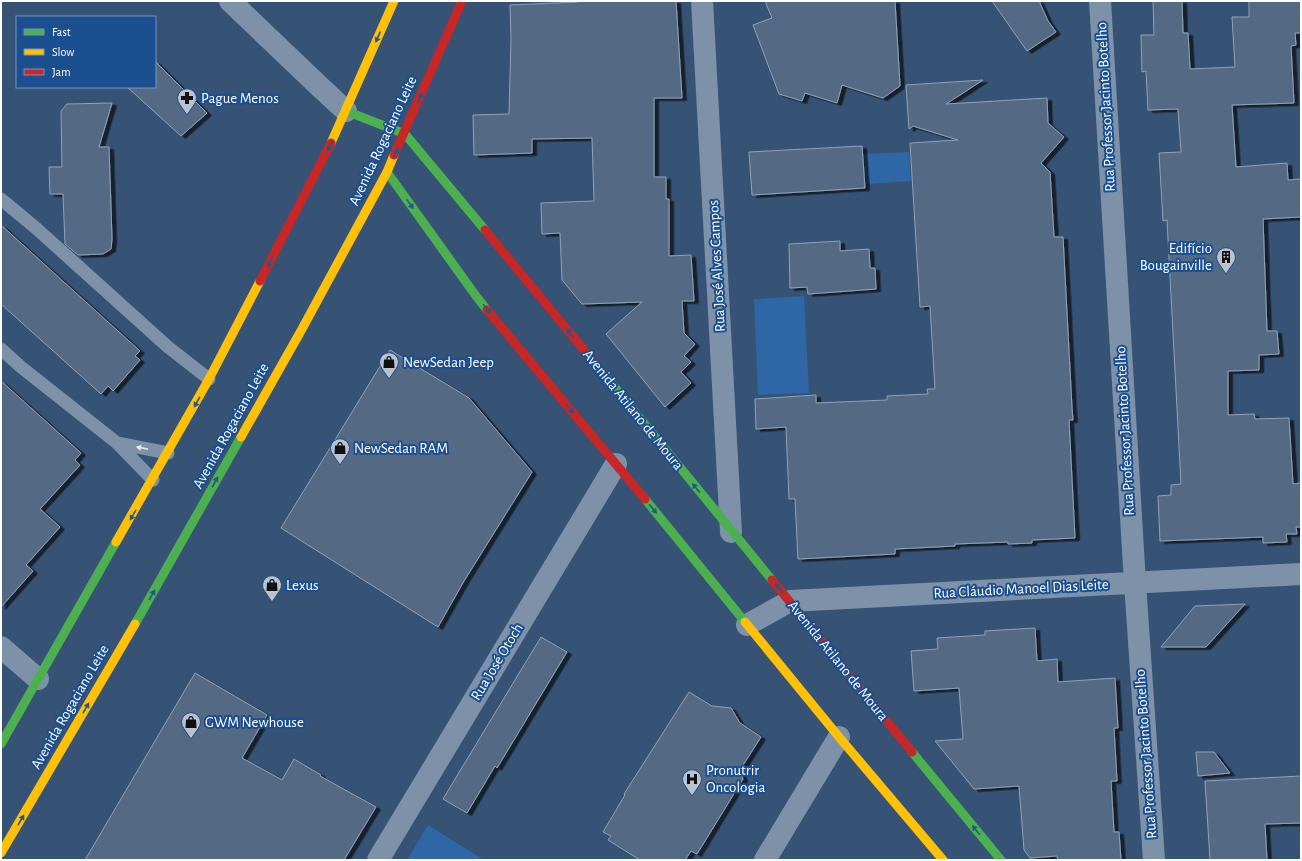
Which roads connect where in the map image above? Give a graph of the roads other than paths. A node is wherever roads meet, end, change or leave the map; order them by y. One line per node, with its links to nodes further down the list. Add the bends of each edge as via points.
1 (230, 1): 6 (street, Avenida Atilano de Moura)
2 (394, 1): 6 (street, one-way to 6)
3 (462, 1): 7 (street, Avenida Rogaciano Leite, one-way to 3)
4 (702, 1): 16 (street, Rua José Alves Campos)
5 (1100, 1): 18 (street, Rua Professor Jacinto Botelho)
6 (346, 111): 7 (street, Avenida Atilano de Moura); 11 (street, one-way to 11)
7 (405, 134): 8 (street, Avenida Rogaciano Leite, one-way to 7); 16 (street, Avenida Atilano de Moura, one-way to 7)
8 (387, 172): 14 (street, one-way to 14, via 476,296); 25 (street, Avenida Rogaciano Leite, one-way to 8, via 160,582)
9 (1, 199): 11 (lane, via 168,347)
10 (1, 349): 12 (lane)
11 (209, 379): 13 (street, one-way to 13)
12 (117, 443): 13 (lane, one-way to 12); 15 (lane)
13 (168, 453): 15 (street)
14 (616, 464): 20 (street, one-way to 20); 26 (street, Rua José Otoch)
15 (153, 480): 22 (street, one-way to 22)
16 (731, 532): 19 (street, Avenida Atilano de Moura, one-way to 16)
17 (1301, 574): 18 (street, Rua Cláudio Manoel Dias Leite)
18 (1135, 583): 19 (street, Rua Cláudio Manoel Dias Leite); 30 (street, Rua Professor Jacinto Botelho)
19 (790, 601): 20 (street, Rua Cláudio Manoel Dias Leite); 29 (street, Avenida Atilano de Moura, one-way to 19)
20 (747, 625): 23 (street)
21 (1, 647): 22 (street)
22 (38, 680): 24 (street)
23 (839, 738): 27 (street); 28 (street)
24 (1, 744)
25 (1, 853)
26 (378, 860)
27 (765, 860)
28 (943, 860)
29 (1001, 860)
30 (1154, 860)

